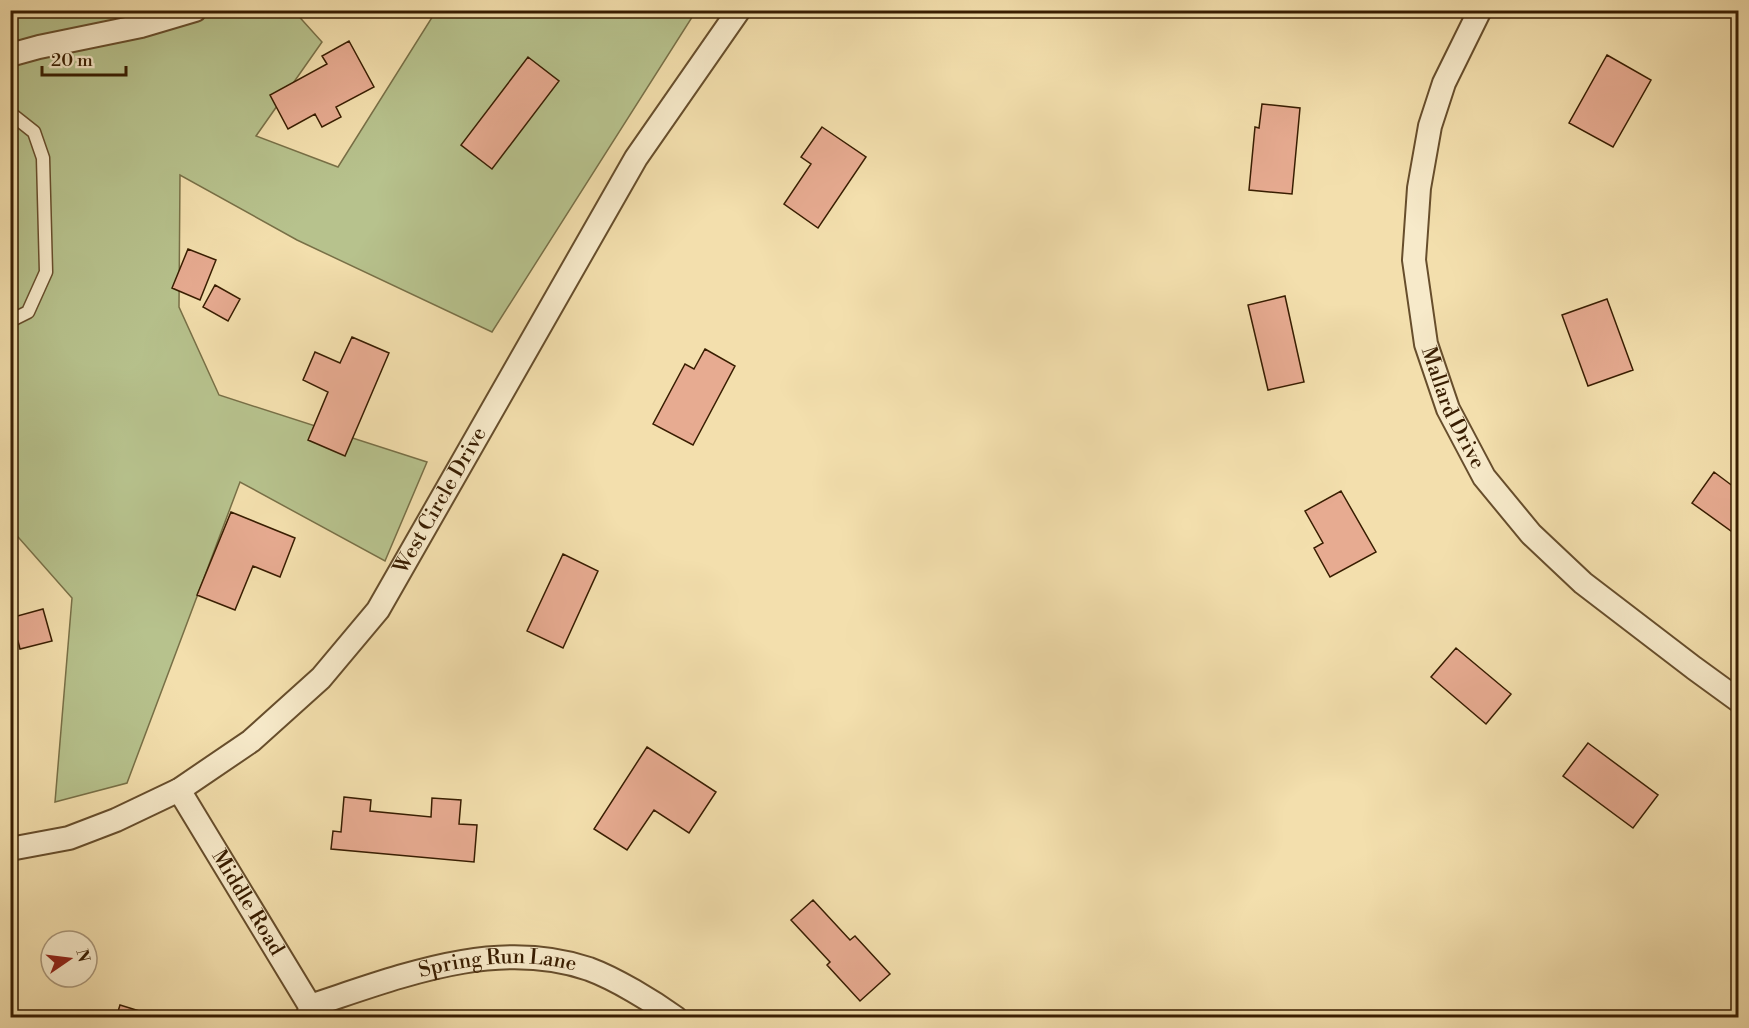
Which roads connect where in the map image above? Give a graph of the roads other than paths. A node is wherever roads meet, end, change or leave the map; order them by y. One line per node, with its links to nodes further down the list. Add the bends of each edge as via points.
1 (195, 10): 4 (street)
2 (739, 10): 8 (street, West Circle Drive, via 636,158 378,610 321,678 251,741)
3 (1480, 10): 7 (street, Mallard Drive, via 1444,83 1430,126 1419,188 1414,260 1426,344 1448,410 1484,477 1531,534 1583,583)
4 (10, 55)
5 (10, 113): 6 (lane, via 34,132 43,158 46,272 28,312)
6 (10, 321)
7 (1738, 700)
8 (179, 790): 9 (street, West Circle Drive, via 69,838); 10 (street, Middle Road)
9 (10, 849)
10 (309, 1012): 11 (street, Spring Run Lane, via 417,971 471,960 512,957 547,959 589,969)
11 (676, 1017)

